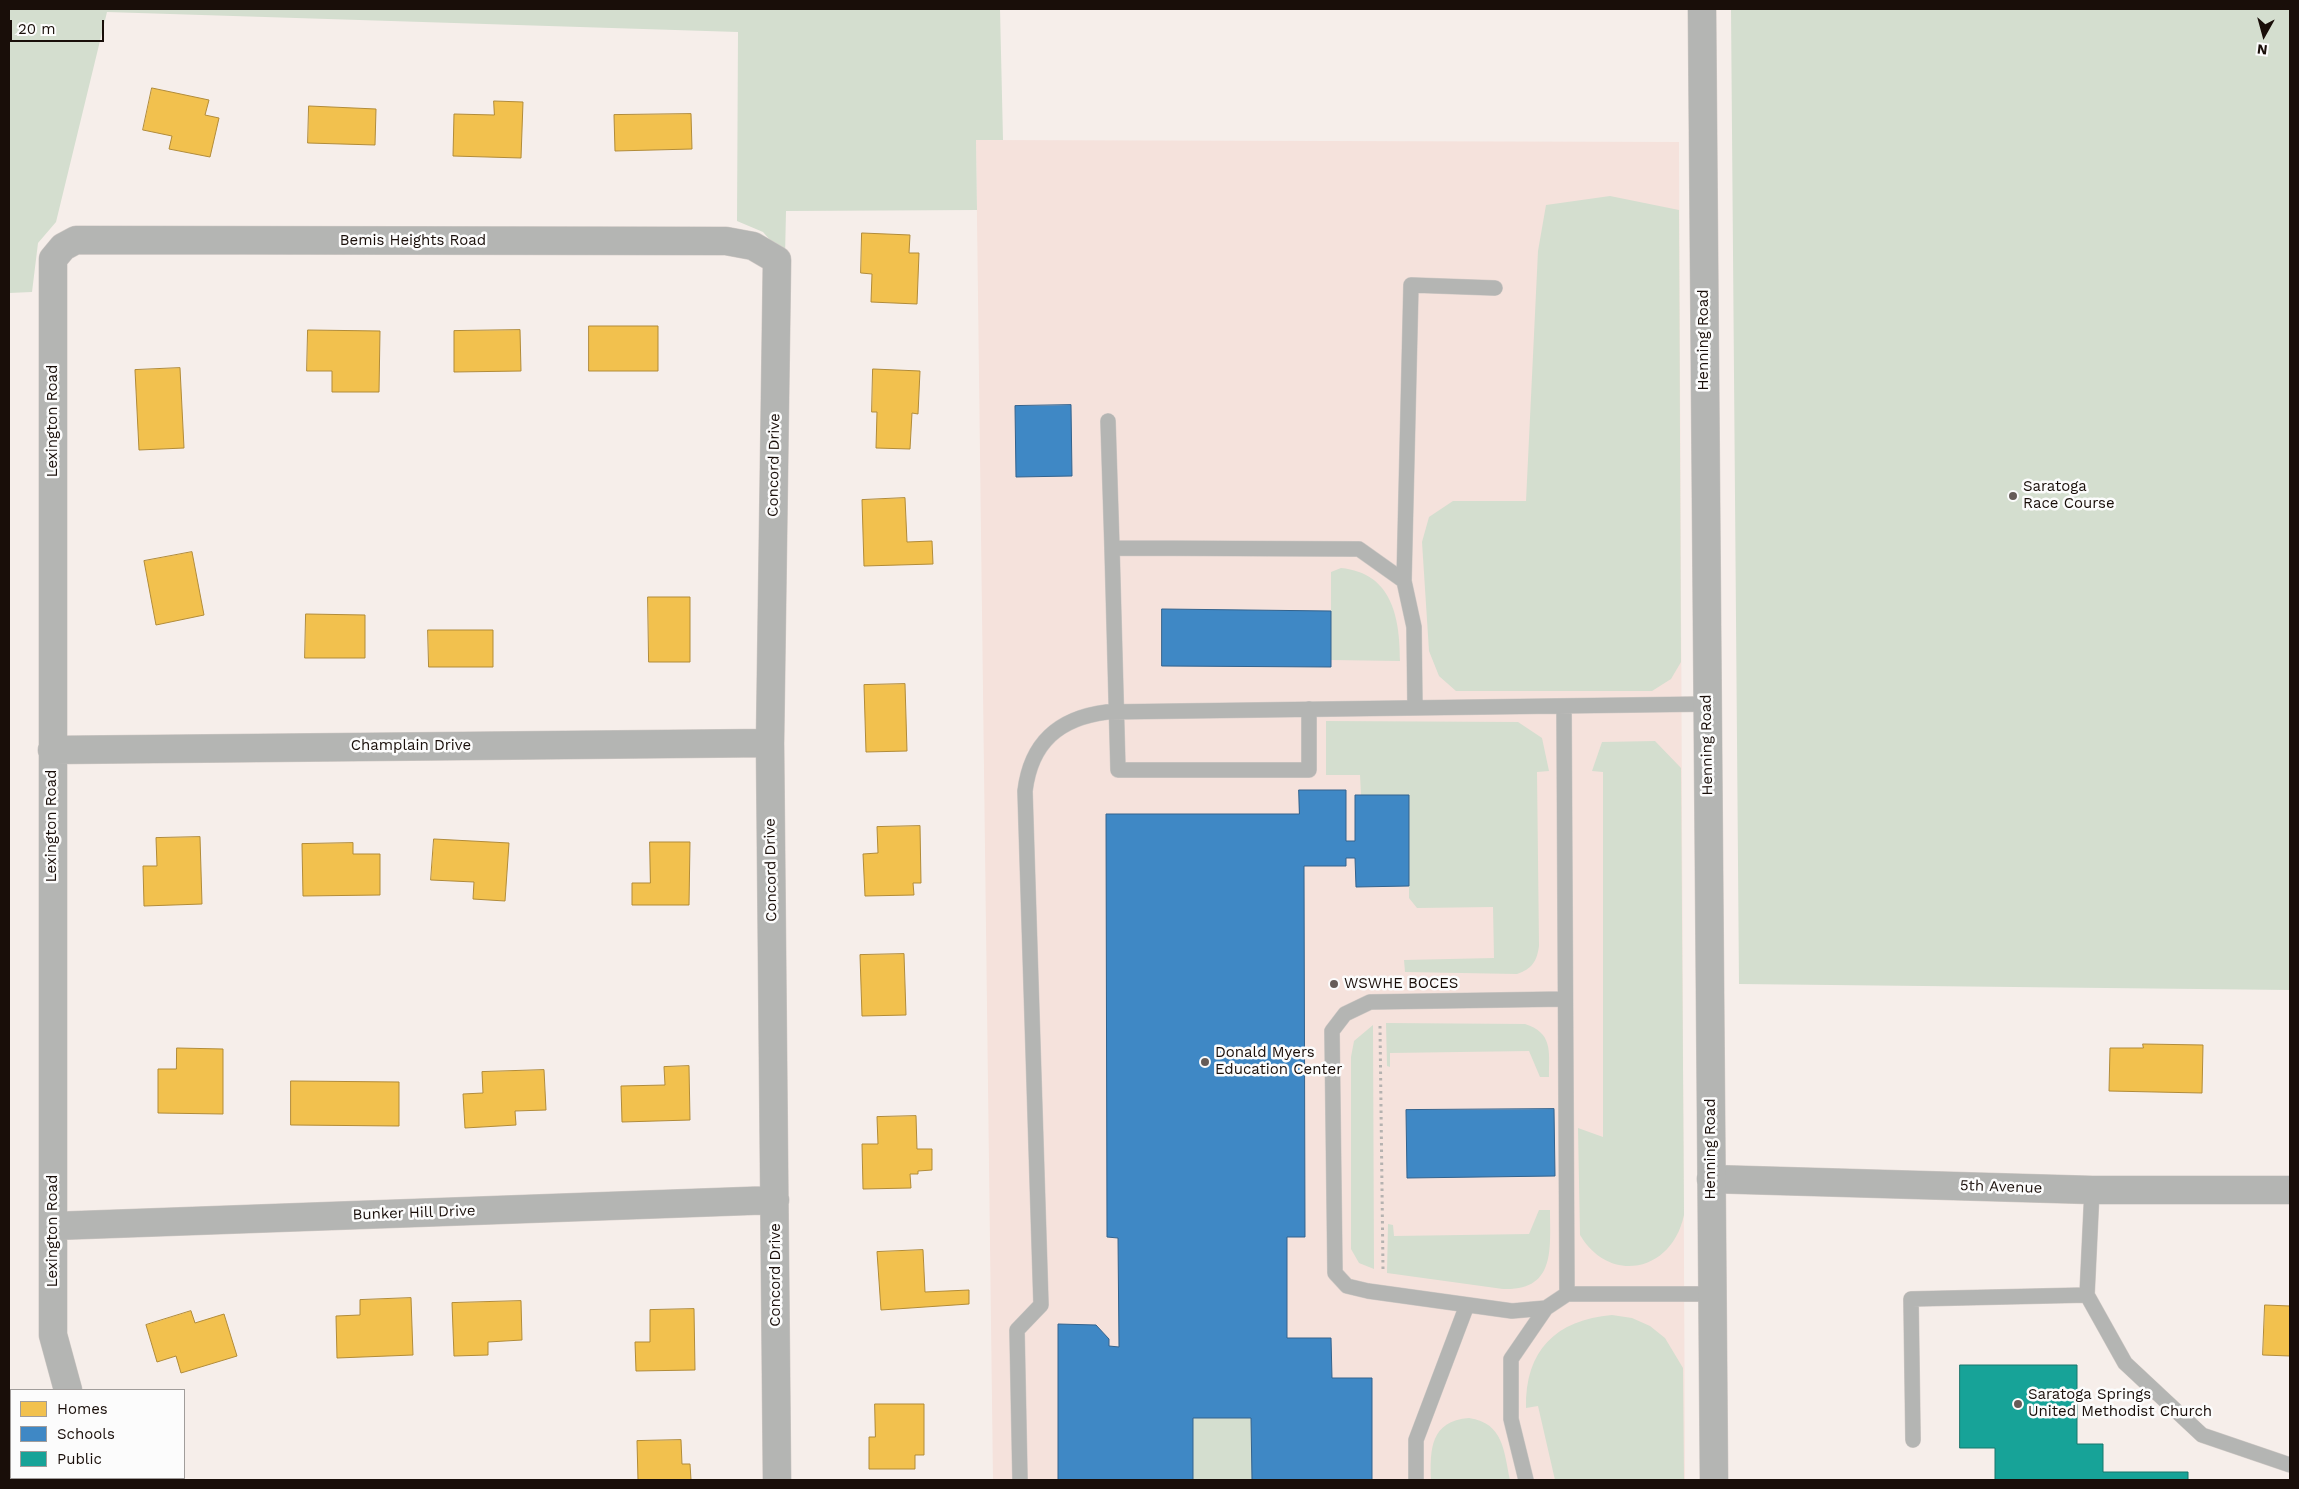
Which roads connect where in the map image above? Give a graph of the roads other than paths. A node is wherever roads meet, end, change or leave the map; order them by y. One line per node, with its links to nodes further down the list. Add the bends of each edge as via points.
1 (1702, 9): 8 (street, Henning Road)
2 (53, 259): 3 (street, Bemis Heights Road, via 63,247 76,240 96,240 726,242 753,246); 14 (street, Lexington Road)
3 (777, 260): 13 (street, Concord Drive)
4 (1495, 288): 7 (lane, via 1411,285)
5 (1108, 421): 6 (lane)
6 (1112, 548): 7 (lane, via 1359,549); 12 (lane)
7 (1404, 581): 10 (lane, via 1414,627)
8 (1707, 704): 9 (lane); 16 (street, Henning Road)
9 (1564, 706): 10 (lane); 15 (lane)
10 (1415, 708): 11 (lane)
11 (1309, 709): 12 (lane); 12 (lane, via 1309,770 1118,770)
12 (1116, 712): 30 (lane, via 1088,714 1055,730 1033,758 1027,774 1041,1305 1017,1330)
13 (770, 743): 14 (street, Champlain Drive); 19 (street, Concord Drive)
14 (52, 750): 20 (street, Lexington Road)
15 (1565, 999): 21 (lane); 24 (lane, via 1370,1002 1345,1014 1332,1031 1335,1272 1347,1286)
16 (1711, 1179): 17 (street, 5th Avenue); 22 (street, Henning Road)
17 (2092, 1190): 18 (street, 5th Avenue); 23 (lane)
18 (2290, 1190)
19 (775, 1200): 20 (street, Bunker Hill Drive); 29 (street, Concord Drive)
20 (54, 1226): 26 (street, Lexington Road, via 53,1335)
21 (1567, 1294): 22 (lane); 25 (lane)
22 (1712, 1294): 33 (street, Henning Road)
23 (2087, 1295): 27 (lane, via 1911,1299); 28 (lane, via 2124,1363 2202,1435)
24 (1467, 1305): 25 (lane, via 1512,1312); 31 (lane, via 1416,1440)
25 (1546, 1308): 32 (lane, via 1511,1359 1511,1419)
26 (68, 1389)
27 (1913, 1440)
28 (2290, 1464)
29 (777, 1480)
30 (1020, 1480)
31 (1416, 1480)
32 (1526, 1480)
33 (1714, 1480)

